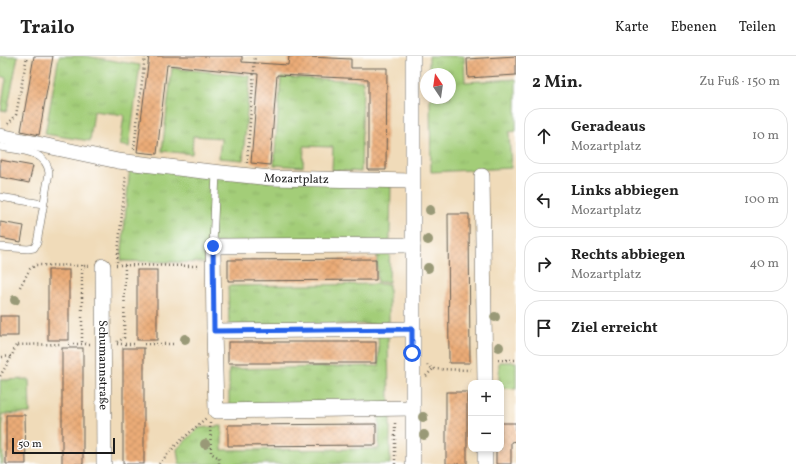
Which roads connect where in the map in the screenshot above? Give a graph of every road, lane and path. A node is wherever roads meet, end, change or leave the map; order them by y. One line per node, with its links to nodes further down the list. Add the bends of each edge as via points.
1 (27, 56): 5 (path, via 16,116)
2 (145, 56): 7 (path)
3 (255, 56): 9 (path)
4 (413, 56): 11 (street)
5 (3, 131): 7 (street, Mozartplatz)
6 (0, 147): 13 (lane, via 35,154 45,160 49,173)
7 (125, 162): 8 (street, Mozartplatz); 19 (path)
8 (216, 172): 9 (street, Mozartplatz); 15 (lane)
9 (246, 176): 11 (street, Mozartplatz)
10 (482, 176): 33 (street)
11 (412, 181): 14 (street)
12 (0, 197): 13 (lane)
13 (43, 204): 16 (lane, via 34,248)
14 (413, 245): 15 (street); 20 (street)
15 (213, 246): 21 (street)
16 (0, 247)
17 (125, 265): 26 (path, via 124,338 113,344)
18 (82, 266): 24 (path)
19 (110, 266): 25 (street, Schumannstraße)
20 (412, 329): 21 (street); 29 (street)
21 (214, 331): 35 (street, via 216,411)
22 (62, 344): 30 (path, via 16,345)
23 (69, 344): 24 (path)
24 (82, 344): 25 (path)
25 (104, 344): 38 (street, Schumannstraße)
26 (137, 344)
27 (144, 344): 28 (path)
28 (174, 344)
29 (412, 353): 33 (path, via 433,369); 36 (street)
30 (12, 356): 31 (path); 34 (path)
31 (2, 357)
32 (516, 360): 33 (path)
33 (485, 371)
34 (0, 376)
35 (395, 408): 36 (street); 41 (path)
36 (413, 408): 42 (street)
37 (485, 452): 43 (street)
38 (104, 464)
39 (159, 464): 40 (path, via 210,414 211,453 219,458)
40 (220, 464)
41 (394, 464)
42 (413, 464)
43 (485, 464)

